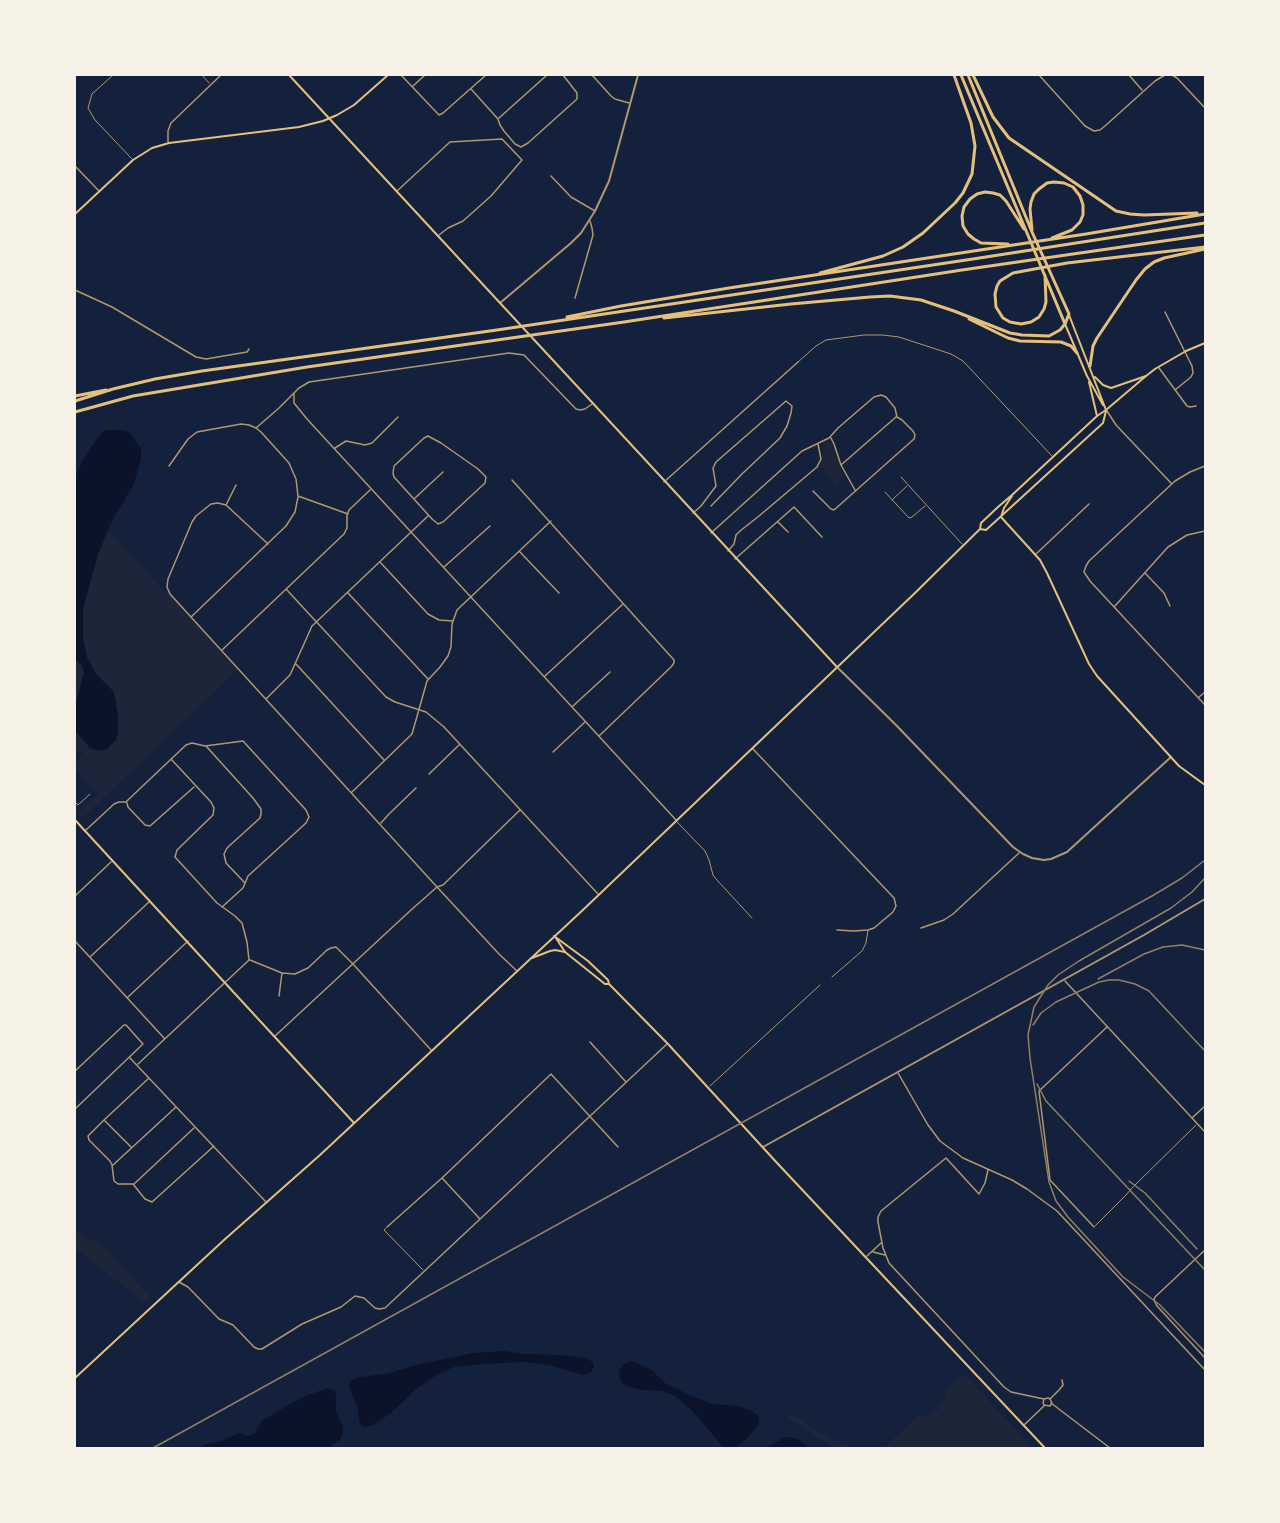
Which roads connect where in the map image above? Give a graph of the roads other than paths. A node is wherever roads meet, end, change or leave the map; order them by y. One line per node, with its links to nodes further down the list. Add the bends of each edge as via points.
1 (113, 75): 30 (lane, via 92,94 88,108)
2 (202, 75): 21 (lane)
3 (221, 75): 21 (street)
4 (289, 75): 27 (main road)
5 (388, 75): 27 (main road, via 354,105)
6 (401, 75): 22 (street)
7 (425, 75): 22 (street)
8 (486, 75): 23 (street)
9 (547, 75): 28 (street)
10 (562, 75): 28 (street, via 578,96 575,102 526,145 518,146)
11 (592, 75): 25 (street, via 615,99)
12 (638, 75): 25 (street)
13 (954, 75): 47 (highway, via 975,146 972,174 959,198 920,236 898,250)
14 (961, 75): 40 (highway)
15 (968, 75): 40 (highway)
16 (974, 75): 37 (highway, via 993,117 1009,138 1116,211 1144,215)
17 (1039, 75): 24 (street, via 1085,126 1094,130 1100,130)
18 (1129, 75): 24 (street)
19 (1165, 75): 24 (street)
20 (1172, 75): 26 (street)
21 (211, 84): 29 (street, via 171,123)
22 (412, 86): 23 (street, via 439,115)
23 (471, 89): 28 (street)
24 (1143, 91)
25 (630, 103): 35 (street, via 609,181)
26 (1205, 108)
27 (330, 119): 29 (main road); 34 (main road)
28 (498, 119)
29 (168, 143): 30 (main road)
30 (133, 160): 33 (main road)
31 (75, 166): 33 (street)
32 (551, 176): 35 (street, via 571,197)
33 (99, 192): 36 (main road)
34 (397, 192): 42 (main road); 42 (street, via 450,142 502,139 522,160 491,196)
35 (596, 211): 38 (street)
36 (75, 214)
37 (1205, 214): 43 (highway)
38 (590, 221): 49 (street, via 593,235); 50 (street, via 572,243)
39 (1205, 223): 54 (highway)
40 (1030, 233): 43 (highway, via 1035,193 1054,182 1073,187 1083,202 1081,219 1070,231); 44 (highway, via 1000,195 983,192 969,200 962,219 969,235 983,243); 46 (highway); 53 (highway)
41 (1205, 235): 55 (highway)
42 (438, 236): 50 (main road)
43 (1045, 240): 44 (highway)
44 (1016, 244): 47 (highway)
45 (1205, 248): 46 (highway, via 1013,273 1000,281 995,294 996,308 1003,318 1021,324 1039,317 1046,302); 62 (highway, via 1160,259 1142,272 1097,338)
46 (1044, 274): 56 (highway)
47 (801, 278): 54 (highway)
48 (75, 290): 58 (street, via 112,307 196,357 206,359)
49 (575, 298)
50 (500, 303): 72 (main road)
51 (954, 311): 55 (highway, via 890,296); 56 (highway, via 1022,335 1049,336); 60 (highway, via 1008,338 1061,342)
52 (1165, 312): 59 (street)
53 (1068, 314): 56 (highway); 62 (main road)
54 (545, 322): 67 (highway, via 202,371)
55 (624, 322): 75 (highway, via 198,384 133,396)
56 (1065, 324): 60 (main road)
57 (1205, 343): 59 (main road)
58 (249, 349)
59 (1186, 351): 63 (main road); 68 (street, via 1192,373)
60 (1077, 354): 65 (main road)
61 (798, 362): 83 (lane, via 826,340 883,334 951,354 963,361); 90 (street)
62 (1090, 366): 64 (main road)
63 (1158, 368): 66 (main road); 68 (street)
64 (1093, 375): 66 (main road, via 1111,388); 74 (main road)
65 (1087, 376): 74 (main road); 76 (main road)
66 (1146, 376): 74 (main road)
67 (114, 389): 70 (highway); 71 (highway)
68 (1175, 390): 73 (street, via 1189,407)
69 (294, 394): 72 (street, via 313,381 508,352 525,355 576,409); 79 (street); 82 (street, via 296,406)
70 (75, 396)
71 (75, 401)
72 (592, 404): 90 (main road)
73 (1196, 406)
74 (1106, 410): 76 (main road); 91 (street); 109 (main road, via 1103,423)
75 (75, 413)
76 (1097, 416): 83 (main road)
77 (398, 417): 82 (street, via 370,444 346,441)
78 (897, 417): 80 (street, via 892,403 879,395); 84 (street); 96 (street, via 914,432 912,442)
79 (256, 428): 85 (street, via 240,424 197,432); 99 (street, via 291,467)
80 (830, 437): 81 (street); 84 (street)
81 (818, 443): 117 (street, via 797,455); 122 (street, via 821,459 817,468 740,531)
82 (335, 449): 94 (street)
83 (1053, 458): 98 (main road)
84 (841, 465): 96 (street)
85 (169, 466)
86 (1205, 466): 91 (street)
87 (443, 472): 100 (street)
88 (901, 477): 93 (lane)
89 (512, 480): 110 (street)
90 (664, 482): 106 (main road)
91 (1171, 484): 134 (street, via 1085,567 1088,579)
92 (236, 485): 104 (street)
93 (908, 485): 101 (lane); 102 (lane)
94 (371, 489): 107 (street); 115 (street)
95 (813, 491): 96 (street, via 833,510)
96 (856, 491)
97 (885, 492): 101 (lane)
98 (1012, 495): 109 (main road); 113 (main road, via 981,523)
99 (298, 496): 107 (street); 119 (street, via 291,520)
100 (414, 499): 108 (street); 108 (street, via 394,477 394,466 430,436 486,476 485,483 443,522 438,524)
101 (892, 500): 102 (lane, via 909,518)
102 (926, 504): 120 (lane)
103 (1089, 504): 123 (street)
104 (226, 505): 119 (street); 135 (street, via 212,504 193,520 168,579 172,597)
105 (711, 506): 106 (street, via 779,440 791,413 792,406 786,401 715,463 716,486)
106 (693, 513): 117 (main road)
107 (348, 514): 128 (street, via 344,534)
108 (428, 515): 115 (street)
109 (1001, 517): 113 (main road, via 986,530); 123 (main road)
110 (550, 521): 121 (street); 132 (street)
111 (778, 521): 116 (street); 118 (street, via 794,507); 124 (street)
112 (490, 526): 126 (street)
113 (980, 529): 120 (main road)
114 (1205, 531): 127 (street, via 1175,541)
115 (411, 532): 125 (street); 126 (street)
116 (788, 532)
117 (711, 533): 122 (main road)
118 (822, 537)
119 (268, 544): 135 (street)
120 (964, 545): 140 (main road)
121 (519, 551): 130 (street); 131 (street)
122 (728, 551): 124 (main road)
123 (1036, 554): 156 (main road, via 1096,675)
124 (735, 559): 140 (main road)
125 (379, 561): 129 (street); 136 (street, via 428,614)
126 (444, 568): 131 (street)
127 (1145, 572): 133 (street); 134 (street)
128 (286, 589): 137 (street); 138 (street)
129 (348, 592): 137 (street); 143 (street)
130 (559, 593)
131 (470, 596): 136 (street); 142 (street)
132 (623, 603): 142 (street); 151 (street, via 674,661)
133 (1170, 606)
134 (1114, 607): 145 (street)
135 (191, 618): 138 (street)
136 (453, 621): 143 (street, via 452,647)
137 (316, 622): 139 (street); 149 (street, via 386,697)
138 (221, 651): 146 (street)
139 (296, 663): 146 (street, via 288,678); 158 (street)
140 (837, 667): 154 (main road); 172 (street)
141 (609, 672): 148 (street)
142 (544, 677): 148 (street)
143 (428, 679): 149 (street)
144 (1205, 692): 145 (street)
145 (1198, 698): 147 (street)
146 (266, 699): 163 (street)
147 (1205, 705)
148 (572, 707): 150 (street)
149 (419, 709): 152 (street, via 431,715); 158 (street, via 412,734)
150 (585, 721): 151 (street); 155 (street)
151 (599, 736): 169 (street)
152 (460, 744): 159 (street); 167 (street)
153 (205, 746): 157 (street, via 189,743); 174 (street, via 260,807 260,818 225,851 228,866); 174 (street, via 245,743 309,817)
154 (752, 748): 169 (main road); 184 (street, via 894,898 893,912)
155 (553, 752)
156 (1171, 757): 160 (main road); 172 (street, via 1059,857 1044,860)
157 (171, 759): 161 (street); 166 (street)
158 (385, 760): 163 (street)
159 (429, 774)
160 (1205, 785)
161 (195, 786): 166 (street, via 148,827); 180 (street, via 211,802 214,812 177,850 175,857)
162 (416, 788): 170 (street)
163 (351, 792): 170 (street)
164 (90, 794): 165 (lane, via 78,805)
165 (75, 802)
166 (126, 802): 171 (street, via 114,804)
167 (520, 809): 175 (street); 176 (street)
168 (75, 820): 171 (main road)
169 (676, 820): 176 (main road); 181 (lane, via 705,851 716,879)
170 (380, 824): 175 (street)
171 (85, 831): 173 (main road)
172 (1019, 852): 182 (street, via 953,914)
173 (113, 860): 177 (street); 179 (main road)
174 (244, 883): 180 (street)
175 (437, 887): 192 (street); 193 (street)
176 (599, 895): 185 (main road)
177 (75, 896)
178 (1205, 899): 196 (street)
179 (151, 901): 187 (main road); 189 (street)
180 (222, 907): 191 (street, via 243,923)
181 (752, 918)
182 (921, 928)
183 (837, 930): 184 (street)
184 (868, 930): 195 (lane, via 862,951)
185 (554, 936): 188 (main road); 190 (main road); 198 (main road, via 599,971)
186 (75, 941): 189 (street)
187 (188, 941): 197 (main road); 201 (street)
188 (565, 952): 190 (main road, via 550,951); 198 (main road)
189 (89, 958): 201 (street)
190 (530, 959): 193 (main road)
191 (249, 960): 194 (street); 197 (street)
192 (353, 964): 194 (street, via 334,947 304,971); 203 (street); 207 (street)
193 (517, 971): 207 (main road)
194 (282, 973): 200 (street)
195 (832, 976)
196 (1063, 979): 202 (street); 211 (street)
197 (225, 982): 203 (main road); 204 (street)
198 (609, 984): 206 (main road)
199 (820, 985): 214 (lane)
200 (279, 996)
201 (127, 998): 204 (street)
202 (1107, 1027): 219 (street); 236 (street, via 1039,1091 1050,1180)
203 (275, 1036): 221 (main road)
204 (165, 1038): 209 (street)
205 (590, 1042): 213 (street)
206 (668, 1044): 213 (street); 214 (main road)
207 (432, 1051): 221 (main road)
208 (130, 1058): 209 (street); 210 (street, via 143,1046 124,1025); 217 (street)
209 (137, 1065): 212 (street)
210 (75, 1071)
211 (897, 1072): 226 (street); 230 (street, via 940,1141 963,1158)
212 (149, 1078): 216 (street); 220 (street)
213 (626, 1083): 218 (street)
214 (709, 1088): 226 (main road)
215 (1205, 1106): 219 (street)
216 (176, 1107): 223 (street); 228 (street)
217 (75, 1109)
218 (590, 1116): 227 (street); 231 (street, via 551,1074); 234 (street)
219 (1192, 1118): 222 (street)
220 (104, 1120): 228 (street); 229 (street, via 88,1137)
221 (354, 1123): 233 (main road)
222 (1198, 1124): 224 (street); 236 (lane)
223 (195, 1126): 225 (street); 232 (street)
224 (1205, 1132)
225 (214, 1146): 232 (street, via 152,1202); 233 (street)
226 (763, 1146): 241 (main road)
227 (618, 1147)
228 (132, 1148): 229 (street)
229 (112, 1165): 232 (street, via 114,1181)
230 (988, 1169): 237 (street, via 979,1194 946,1158 881,1211 878,1219); 245 (street, via 1027,1189 1057,1211)
231 (442, 1178): 234 (street); 235 (street)
232 (133, 1184)
233 (267, 1203): 243 (main road)
234 (480, 1219): 242 (street)
235 (387, 1227): 242 (lane, via 384,1230)
236 (1094, 1227)
237 (882, 1242): 239 (street); 240 (street)
238 (1205, 1250): 244 (street, via 1154,1300)
239 (872, 1252): 240 (street); 241 (street)
240 (885, 1255): 248 (street, via 1004,1387)
241 (867, 1257): 252 (main road)
242 (424, 1271): 243 (street, via 388,1305 379,1309 355,1296 262,1349 254,1347 233,1325 219,1319)
243 (178, 1282): 246 (main road)
244 (1205, 1358)
245 (1205, 1370)
246 (75, 1378)
247 (1062, 1380): 249 (street, via 1063,1385)
248 (1044, 1399): 249 (street); 251 (street)
249 (1050, 1399): 250 (street)
250 (1052, 1404): 251 (street); 254 (street)
251 (1044, 1405): 252 (street)
252 (1024, 1425): 253 (main road)
253 (1045, 1448)
254 (1110, 1448)

